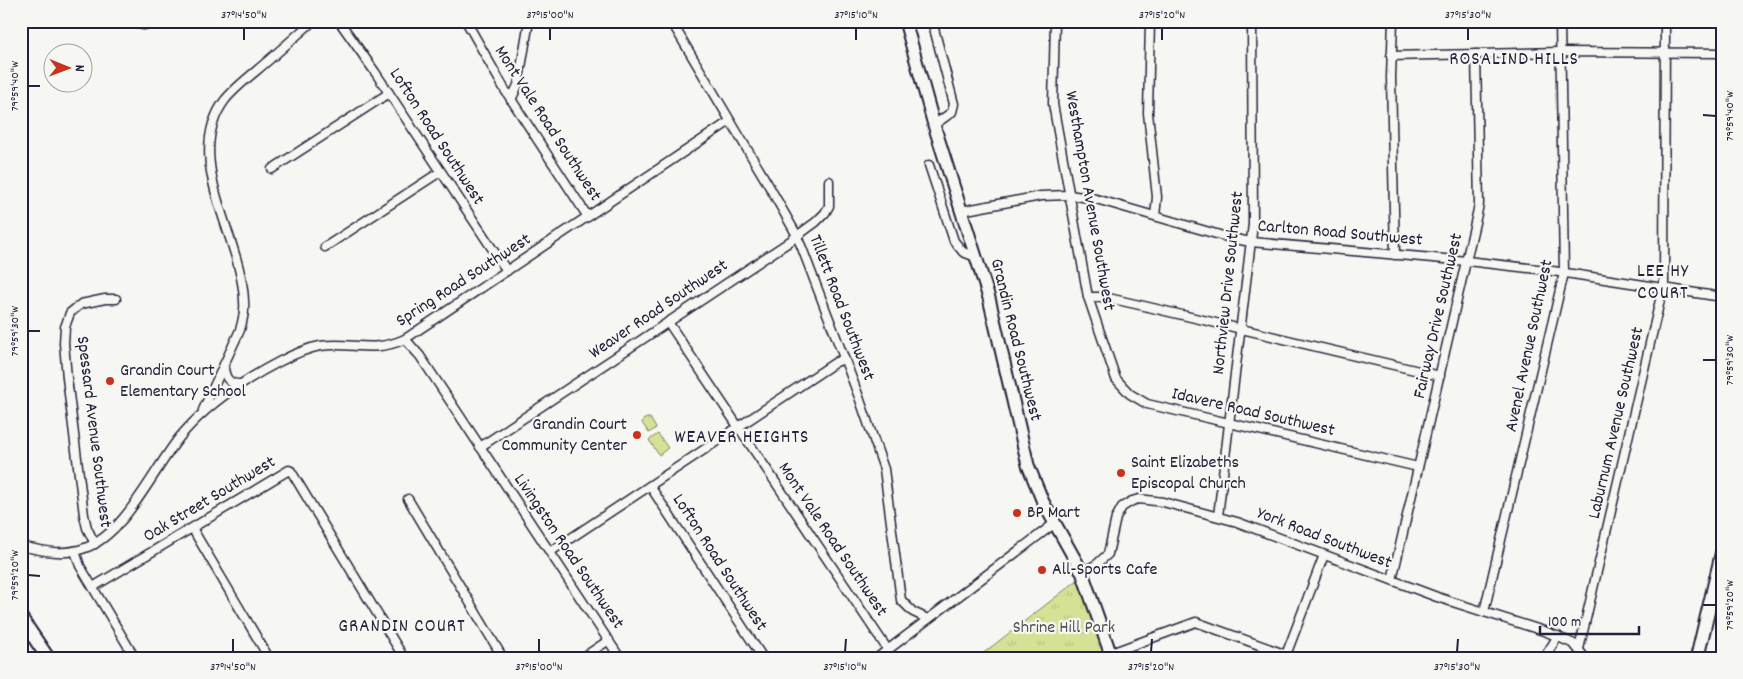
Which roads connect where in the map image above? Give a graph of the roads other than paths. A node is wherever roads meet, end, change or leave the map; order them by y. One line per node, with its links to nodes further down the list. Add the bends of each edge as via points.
1 (126, 21): 2 (street, via 142,25)
2 (163, 21)
3 (313, 21): 50 (street, via 233,90 219,110 210,132 208,153 211,173 244,301 240,330)
4 (339, 21): 21 (street, Lofton Road Southwest)
5 (466, 21): 22 (street, Mont Vale Road Southwest)
6 (530, 21): 22 (street, via 518,85)
7 (671, 21): 23 (street, Tillett Road Southwest)
8 (905, 21): 24 (street, Grandin Road Southwest)
9 (932, 21): 24 (street, via 954,104 952,112)
10 (1055, 21): 29 (street, Westhampton Avenue Southwest, via 1053,104)
11 (1150, 21): 31 (street, via 1147,96 1157,197)
12 (1252, 21): 34 (street, Northview Drive Southwest, via 1254,205)
13 (1393, 21): 20 (street)
14 (1560, 21): 16 (street, Avenel Avenue Southwest)
15 (1665, 21): 17 (street, Laburnum Avenue Southwest)
16 (1560, 52): 17 (street); 18 (street); 40 (street, Avenel Avenue Southwest)
17 (1665, 53): 19 (street); 41 (street, Laburnum Avenue Southwest)
18 (1476, 54): 20 (street); 38 (street, Fairway Drive Southwest, via 1479,204)
19 (1722, 54)
20 (1391, 56): 36 (street)
21 (389, 93): 26 (street); 27 (street, Lofton Road Southwest)
22 (511, 100): 32 (street, Mont Vale Road Southwest)
23 (730, 121): 32 (street, Spring Road Southwest); 33 (street, Tillett Road Southwest)
24 (934, 125): 30 (street, Grandin Road Southwest)
25 (928, 165): 37 (street, via 954,241 963,252)
26 (272, 169)
27 (440, 172): 35 (street); 39 (street, Lofton Road Southwest)
28 (829, 181): 33 (street, Weaver Road Southwest, via 829,206 825,213)
29 (1069, 195): 30 (street, Carlton Road Southwest, via 1041,196); 31 (street, Carlton Road Southwest, via 1096,199); 43 (street, Westhampton Avenue Southwest)
30 (961, 211): 37 (street, Grandin Road Southwest)
31 (1155, 216): 34 (street, Carlton Road Southwest)
32 (588, 217): 39 (street, Spring Road Southwest)
33 (797, 236): 45 (street, Weaver Road Southwest); 49 (street, Tillett Road Southwest)
34 (1251, 242): 36 (street, Carlton Road Southwest); 46 (street, Northview Drive Southwest)
35 (325, 247)
36 (1395, 255): 38 (street, Carlton Road Southwest)
37 (976, 257): 61 (street, Grandin Road Southwest, via 994,318 1028,465)
38 (1467, 261): 40 (street, Carlton Road Southwest); 51 (street, Fairway Drive Southwest)
39 (507, 271): 47 (street, Spring Road Southwest)
40 (1564, 273): 41 (street, Carlton Road Southwest); 72 (street, Avenel Avenue Southwest)
41 (1664, 288): 42 (street, Carlton Road Southwest); 77 (street, Laburnum Avenue Southwest)
42 (1722, 296)
43 (1088, 297): 46 (street, via 1104,297); 48 (street, Westhampton Avenue Southwest)
44 (116, 299): 63 (street, Spessard Avenue Southwest, via 93,301 75,308 68,318 64,337 84,515)
45 (668, 322): 55 (street, Mont Vale Road Southwest); 56 (street, Weaver Road Southwest)
46 (1240, 329): 51 (street); 54 (street, Northview Drive Southwest)
47 (405, 339): 52 (street, Spring Road Southwest, via 386,346 329,345 311,348); 56 (street, Livingston Road Southwest, via 420,356)
48 (1106, 354): 54 (street, Idavere Road Southwest, via 1116,380 1140,401)
49 (844, 359): 55 (street); 74 (street, Tillett Road Southwest, via 884,469 901,600 913,612)
50 (224, 365): 52 (street, via 229,381); 53 (street)
51 (1440, 376): 57 (street, Fairway Drive Southwest)
52 (242, 384): 53 (street, Spring Road Southwest)
53 (201, 414): 63 (street, Spring Road Southwest, via 162,461 124,519)
54 (1229, 423): 57 (street, Idavere Road Southwest); 60 (street, Northview Drive Southwest)
55 (739, 426): 58 (street); 78 (street, Mont Vale Road Southwest)
56 (480, 447): 66 (street, Livingston Road Southwest)
57 (1418, 467): 70 (street, Fairway Drive Southwest)
58 (650, 486): 66 (street); 88 (street, Lofton Road Southwest)
59 (408, 499): 85 (street)
60 (1218, 516): 68 (street, York Road Southwest); 69 (street, York Road Southwest, via 1163,502 1132,501 1118,513 1108,554)
61 (1055, 523): 69 (street, Grandin Road Southwest); 74 (street)
62 (192, 528): 71 (street, Oak Street Southwest); 83 (street); 84 (street, Oak Street Southwest, via 291,471)
63 (95, 544): 65 (street, Spring Road Southwest)
64 (21, 546): 65 (street, Spring Road Southwest, via 47,551)
65 (75, 551): 71 (street)
66 (550, 552): 76 (street, Livingston Road Southwest)
67 (1722, 553): 93 (main road)
68 (1324, 555): 70 (street, York Road Southwest); 79 (street)
69 (1082, 572): 80 (street, Grandin Road Southwest)
70 (1392, 580): 72 (street, York Road Southwest)
71 (93, 587): 82 (street)
72 (1484, 612): 75 (street, York Road Southwest)
73 (21, 618): 81 (main road)
74 (928, 619): 78 (street)
75 (1558, 636): 77 (street, York Road Southwest); 91 (street)
76 (609, 640): 86 (street); 87 (street, Livingston Road Southwest)
77 (1579, 649): 92 (street, York Road Southwest)
78 (888, 650): 89 (street)
79 (1286, 654): 80 (street, via 1196,622); 90 (street)
80 (1112, 655)
81 (48, 658)
82 (135, 658)
83 (269, 658)
84 (404, 658)
85 (503, 658)
86 (582, 658)
87 (620, 658)
88 (763, 658)
89 (877, 658)
90 (1295, 658)
91 (1544, 658)
92 (1585, 658)
93 (1697, 658)

